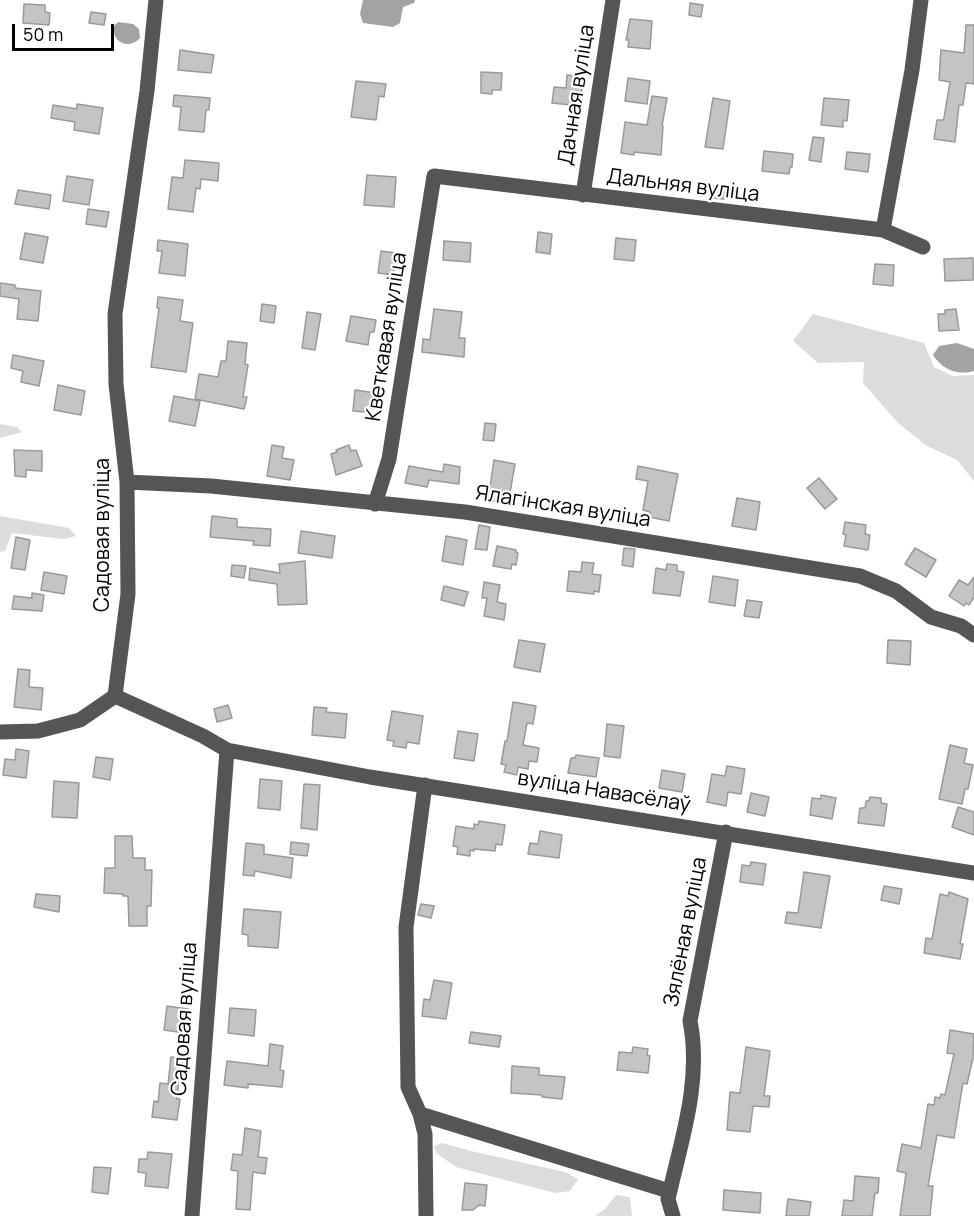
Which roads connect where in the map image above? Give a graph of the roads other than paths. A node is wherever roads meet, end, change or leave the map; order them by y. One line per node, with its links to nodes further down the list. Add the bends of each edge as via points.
1 (156, 0): 8 (street, Садовая вуліца, via 115,314 116,384)
2 (613, 0): 5 (street, Дачная вуліца)
3 (921, 0): 6 (street)
4 (434, 176): 5 (street, Дальняя вуліца); 9 (street, Кветкавая вуліца, via 389,459)
5 (583, 195): 6 (street, Дальняя вуліца)
6 (883, 230): 7 (street, Дальняя вуліца)
7 (923, 248)
8 (128, 483): 9 (street, Ялагінская вуліца, via 211,486); 11 (street, Садовая вуліца, via 128,594)
9 (375, 504): 10 (street, Ялагінская вуліца, via 465,512 860,576 896,591 931,617 962,626)
10 (974, 635)
11 (115, 696): 12 (street, via 80,720 38,731); 13 (street)
12 (0, 732)
13 (227, 750): 14 (street, вуліца Навасёлаў); 19 (street, Садовая вуліца)
14 (425, 785): 15 (street, вуліца Навасёлаў); 17 (street, via 406,927 408,1087)
15 (726, 832): 16 (street, вуліца Навасёлаў); 18 (street, Зялёная вуліца, via 690,1021 694,1042 692,1091)
16 (974, 873)
17 (420, 1114): 18 (street); 20 (street, via 425,1134)
18 (669, 1191): 21 (street, Зялёная вуліца)
19 (192, 1216)
20 (426, 1216)
21 (673, 1216)

